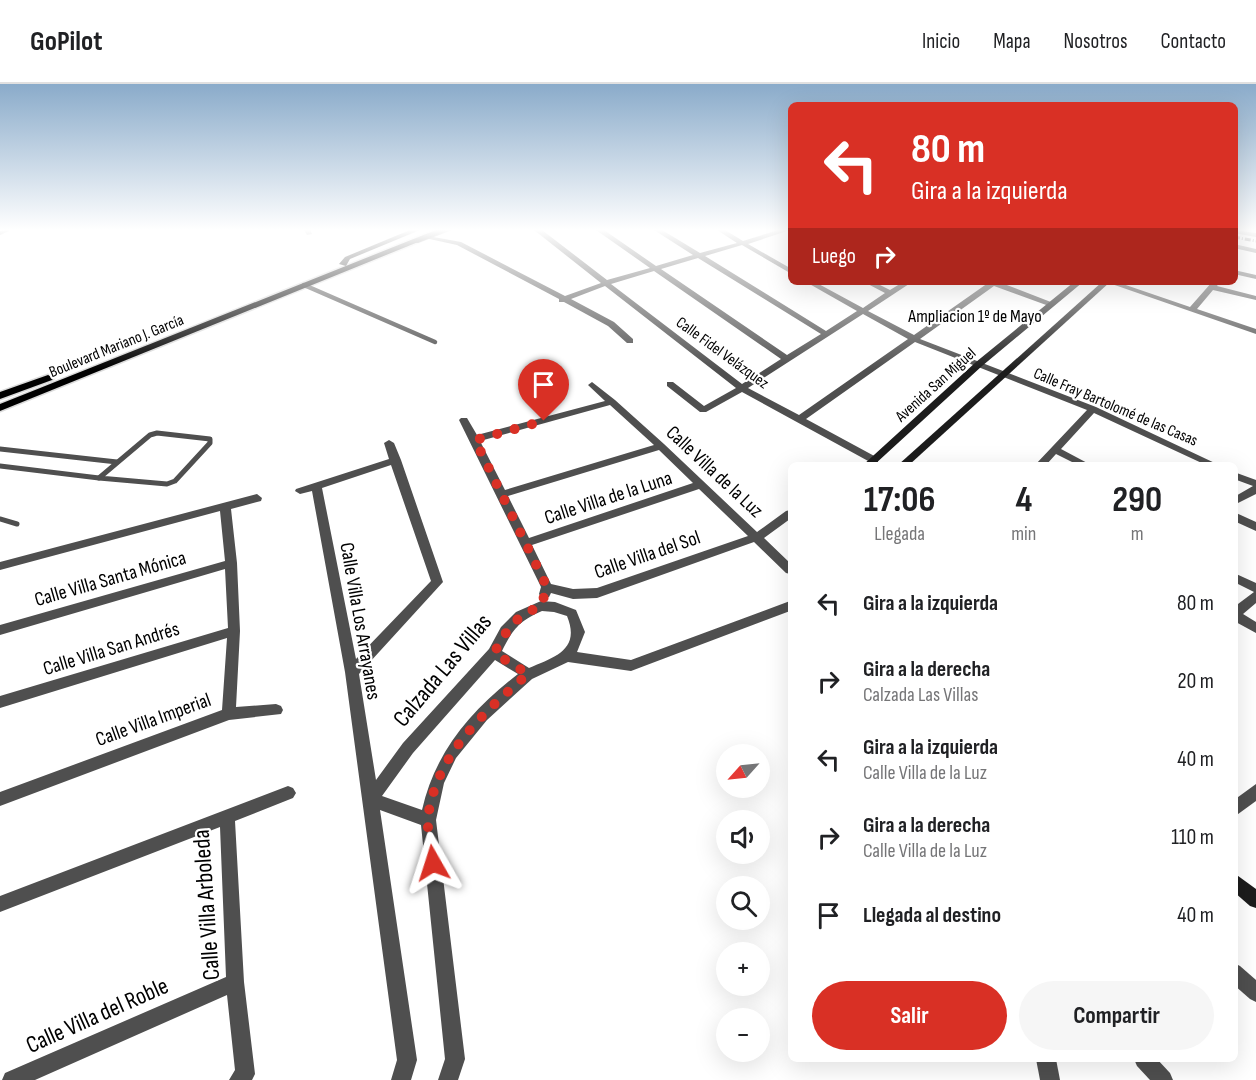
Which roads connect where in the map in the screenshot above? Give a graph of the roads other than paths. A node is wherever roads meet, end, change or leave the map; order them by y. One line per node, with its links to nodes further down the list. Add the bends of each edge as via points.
1 (313, 276): 26 (main road, Boulevard Mariano J. García)
2 (326, 276): 9 (main road, Boulevard Mariano J. García)
3 (519, 276): 22 (street)
4 (598, 276): 8 (street, Calle Fidel Velázquez)
5 (631, 276): 8 (street)
6 (665, 276): 32 (street)
7 (732, 276): 28 (street)
8 (606, 283): 22 (street); 37 (street, Calle Fidel Velázquez)
9 (304, 285): 26 (main road, Boulevard Mariano J. García); 31 (lane)
10 (815, 285): 25 (street, Calle Fray Bartolomé de las Casas)
11 (874, 285): 20 (street)
12 (903, 285): 20 (street)
13 (989, 285): 29 (street)
14 (1001, 285): 23 (street)
15 (1075, 285): 23 (street, Avenida San Miguel)
16 (1105, 285): 34 (street, Avenida San Miguel)
17 (1117, 285): 24 (street)
18 (1213, 285): 24 (street)
19 (1217, 285): 21 (street)
20 (890, 293): 25 (street)
21 (1256, 298)
22 (562, 300): 30 (street, via 611,324)
23 (1052, 304): 33 (street, Avenida San Miguel)
24 (1192, 310): 27 (street)
25 (861, 312): 28 (street); 29 (street, Calle Fray Bartolomé de las Casas)
26 (199, 323): 38 (main road, Boulevard Mariano J. García); 40 (main road, Boulevard Mariano J. García)
27 (1256, 332)
28 (826, 334): 32 (street)
29 (914, 339): 33 (street, Calle Fray Bartolomé de las Casas); 43 (street)
30 (630, 341)
31 (435, 342)
32 (787, 359): 37 (street)
33 (979, 364): 34 (street, Calle Fray Bartolomé de las Casas); 52 (street, Avenida San Miguel)
34 (1005, 375): 41 (street, Calle Fray Bartolomé de las Casas); 53 (street, Avenida San Miguel)
35 (670, 384): 37 (street, via 703,411)
36 (592, 385): 39 (street, Calle Villa de la Luz)
37 (742, 388): 43 (street, Calle Fidel Velázquez)
38 (0, 396)
39 (612, 402): 44 (street); 46 (street, Calle Villa de la Luz)
40 (0, 408)
41 (1093, 409): 48 (street); 56 (street, Calle Fray Bartolomé de las Casas)
42 (464, 420): 44 (street)
43 (799, 420): 51 (street, Calle Fidel Velázquez)
44 (475, 440): 64 (street)
45 (389, 443): 49 (street)
46 (661, 446): 60 (street, Calle Villa de la Luz); 64 (street)
47 (0, 448): 50 (lane)
48 (1055, 450): 54 (street); 55 (street)
49 (396, 460): 61 (street); 91 (street, via 437,582)
50 (117, 462): 59 (lane); 59 (lane, via 157,433 210,439 171,483)
51 (869, 462)
52 (872, 462)
53 (906, 462)
54 (1043, 462)
55 (1080, 462)
56 (1208, 462)
57 (0, 466): 59 (lane)
58 (1238, 477): 62 (street)
59 (99, 478)
60 (702, 484): 73 (street, Calle Villa de la Luz); 74 (street, Calle Villa de la Luna)
61 (316, 486): 63 (street); 91 (street, Calle Villa Los Arrayanes)
62 (1256, 487): 66 (street)
63 (300, 491)
64 (502, 494): 74 (street)
65 (257, 498): 67 (street)
66 (1238, 499)
67 (225, 507): 75 (street, Calle Villa Imperial); 76 (street)
68 (788, 515): 73 (street, Calle Villa del Sol)
69 (1238, 518): 72 (street)
70 (0, 519): 71 (lane)
71 (16, 524)
72 (1256, 527)
73 (758, 537): 77 (street, Calle Villa de la Luz); 79 (street, Calle Villa del Sol, via 597,593 573,594)
74 (526, 543): 79 (street)
75 (231, 563): 87 (street, Calle Villa Santa Mónica); 88 (street, Calle Villa Imperial)
76 (0, 566)
77 (788, 568)
78 (1238, 579): 80 (street)
79 (547, 587): 82 (street)
80 (1256, 588)
81 (1256, 596): 84 (street)
82 (541, 606): 89 (street, Calzada Las Villas, via 520,615); 90 (street, via 572,613 578,628 577,640)
83 (788, 607): 90 (street, via 631,666)
84 (1238, 611)
85 (1238, 617): 86 (street)
86 (1256, 628)
87 (0, 630)
88 (234, 631): 93 (street, Calle Villa San Andrés); 95 (street, Calle Villa Imperial)
89 (494, 653): 92 (street); 99 (street, Calzada Las Villas, via 408,748)
90 (566, 656): 92 (street, via 552,666)
91 (352, 672): 99 (street, Calle Villa Los Arrayanes)
92 (528, 674): 102 (street, via 490,707 447,760 433,791)
93 (0, 702)
94 (276, 710): 95 (street)
95 (229, 714): 98 (street, Calle Villa Imperial)
96 (1256, 790): 100 (street)
97 (288, 794): 101 (street)
98 (0, 799)
99 (371, 799): 102 (street); 113 (street, via 407,1060)
100 (1238, 806)
101 (227, 817): 105 (street, Calle Villa Arboleda); 107 (street, Calle Villa Arboleda)
102 (428, 820): 114 (street, via 454,1059)
103 (1238, 884): 104 (street)
104 (1256, 900)
105 (0, 904)
106 (1238, 976): 108 (street)
107 (236, 982): 111 (street, Calle Villa del Roble); 112 (street, Calle Villa Arboleda, via 245,1074)
108 (1256, 993)
109 (1047, 1062): 115 (street)
110 (1147, 1062): 116 (street)
111 (12, 1080)
112 (239, 1080)
113 (401, 1080)
114 (447, 1080)
115 (1050, 1080)
116 (1163, 1080)

